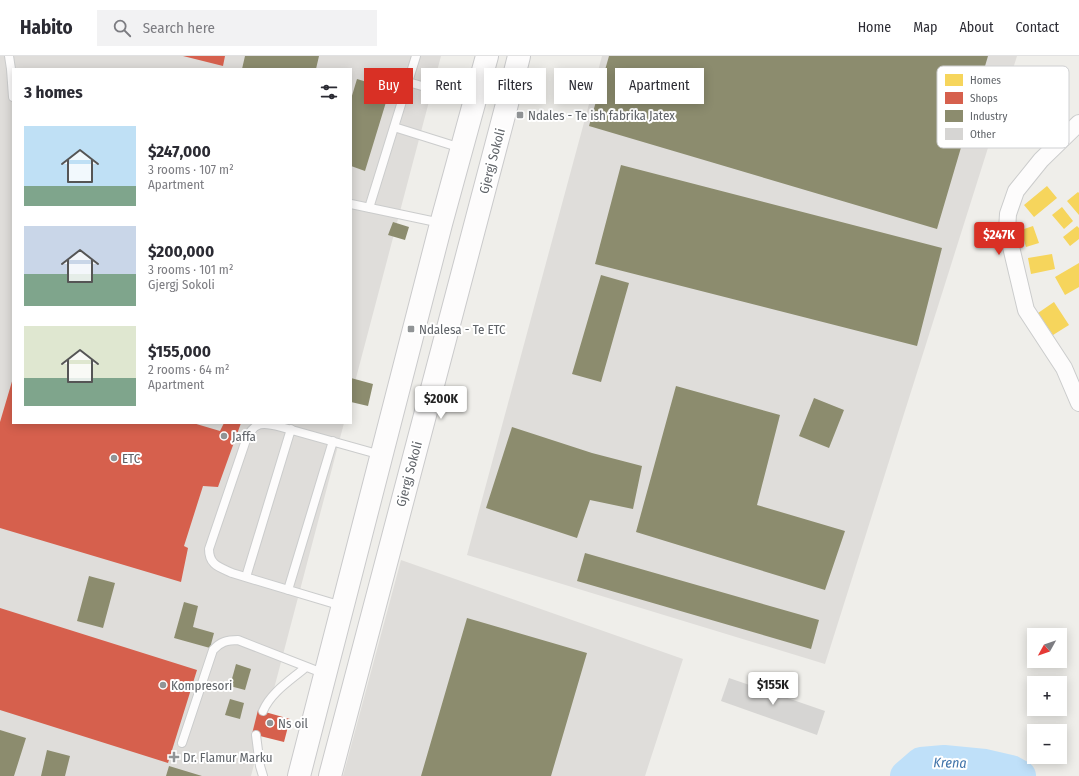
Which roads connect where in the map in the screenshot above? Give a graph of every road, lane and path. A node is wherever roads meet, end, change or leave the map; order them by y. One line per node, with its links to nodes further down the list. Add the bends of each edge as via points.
1 (9, 56): 6 (lane)
2 (416, 56): 5 (lane)
3 (487, 56): 7 (main road)
4 (519, 56): 31 (main road, Gjergj Sokoli)
5 (412, 68)
6 (12, 83)
7 (476, 97)
8 (401, 104): 11 (lane)
9 (474, 104): 13 (main road)
10 (1079, 123): 12 (street)
11 (394, 127): 13 (lane); 16 (lane)
12 (1069, 133)
13 (462, 148): 17 (main road)
14 (1053, 148): 18 (street, via 1016,191 1008,214 1007,230 1026,310 1064,368)
15 (352, 204): 16 (lane)
16 (369, 208): 17 (lane)
17 (441, 224): 21 (main road)
18 (1079, 403)
19 (291, 429): 20 (lane); 22 (lane); 22 (lane, via 268,424 258,425 250,431 209,549 210,559 216,566)
20 (333, 442): 21 (lane); 23 (lane)
21 (382, 455): 24 (main road)
22 (246, 577): 23 (lane)
23 (288, 590): 24 (lane)
24 (343, 606): 25 (main road)
25 (316, 670): 26 (lane, via 279,689); 28 (lane, via 238,640 221,642 213,650); 30 (main road)
26 (263, 711)
27 (256, 735): 29 (lane)
28 (182, 742)
29 (263, 776)
30 (299, 776)
31 (330, 776)

